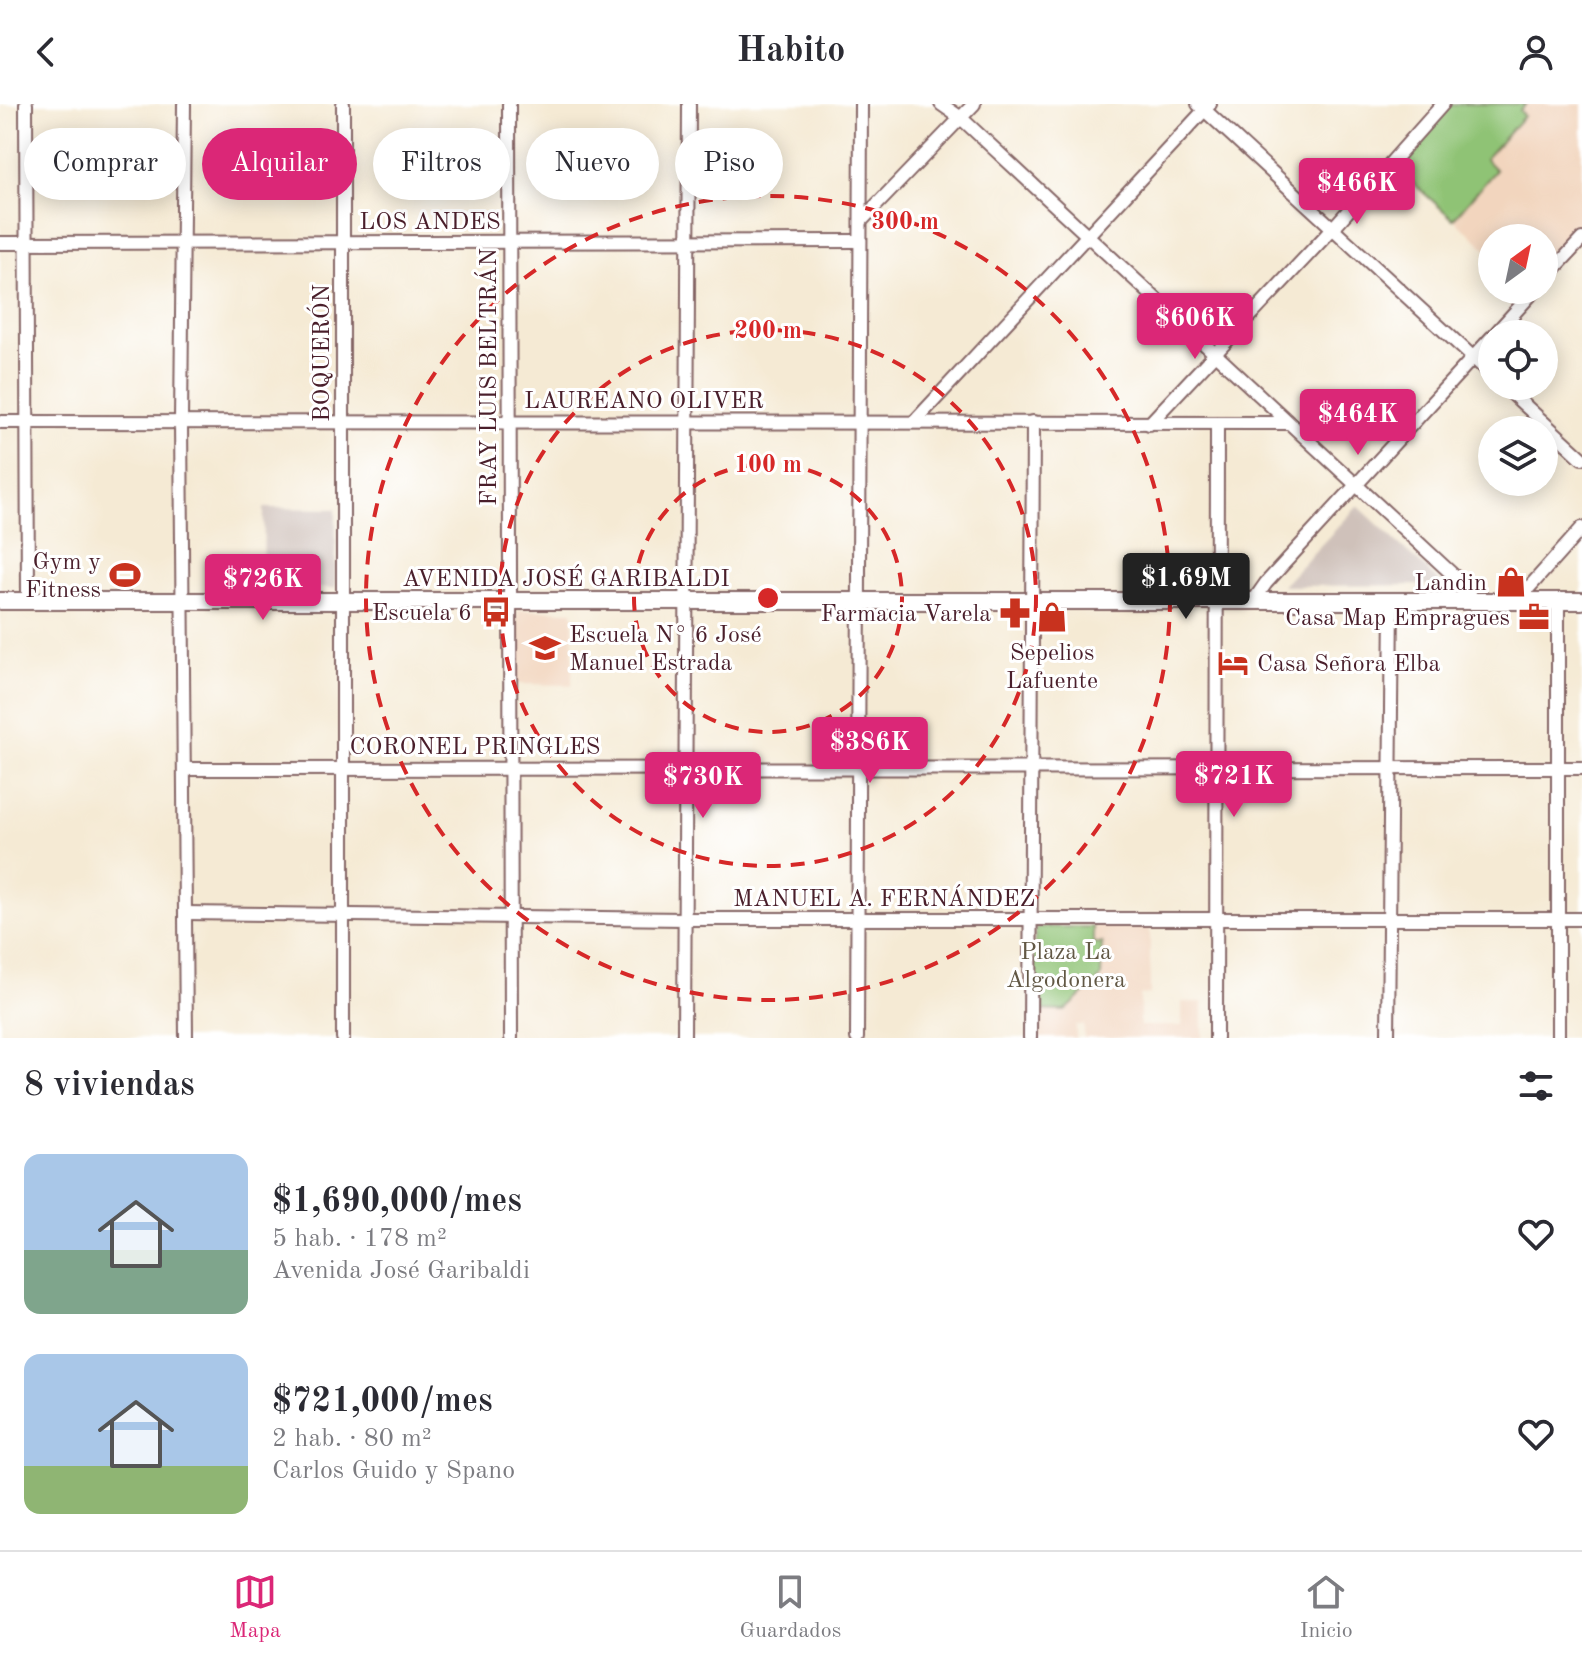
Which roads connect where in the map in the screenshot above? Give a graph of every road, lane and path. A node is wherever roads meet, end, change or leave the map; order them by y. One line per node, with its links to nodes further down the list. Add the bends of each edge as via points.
1 (26, 104): 20 (street)
2 (184, 104): 18 (street)
3 (343, 104): 21 (street, BOQUERÓN)
4 (509, 104): 22 (street, FRAY LUIS BELTRÁN)
5 (689, 104): 16 (street)
6 (861, 104): 12 (street)
7 (941, 104): 11 (street)
8 (974, 104): 11 (street)
9 (1443, 104): 13 (street)
10 (1205, 106): 13 (street); 14 (street)
11 (961, 118): 12 (street); 14 (street)
12 (861, 221): 17 (street)
13 (1333, 228): 27 (street); 28 (street)
14 (1087, 236): 27 (street); 33 (street)
15 (1582, 239): 23 (street)
16 (686, 241): 17 (street, LOS ANDES); 22 (street, LOS ANDES); 31 (street)
17 (860, 241): 32 (street)
18 (181, 242): 20 (street, LOS ANDES); 21 (street, LOS ANDES); 35 (street)
19 (0, 243): 20 (street, LOS ANDES)
20 (26, 243): 39 (street)
21 (343, 243): 22 (street, LOS ANDES); 36 (street, BOQUERÓN)
22 (509, 243): 37 (street, FRAY LUIS BELTRÁN)
23 (1558, 265)
24 (1522, 304): 25 (street)
25 (1508, 320)
26 (1478, 352): 28 (street)
27 (1215, 354): 41 (street); 42 (street)
28 (1473, 357): 29 (street); 44 (street)
29 (1478, 362)
30 (1519, 400): 43 (street)
31 (686, 421): 32 (street, LAUREANO OLIVER); 37 (street, LAUREANO OLIVER); 58 (street)
32 (859, 421): 33 (street, LAUREANO OLIVER); 59 (street)
33 (915, 421): 38 (street, LAUREANO OLIVER)
34 (0, 422): 39 (street, LAUREANO OLIVER)
35 (181, 422): 36 (street, LAUREANO OLIVER); 39 (street, LAUREANO OLIVER); 52 (street)
36 (343, 422): 37 (street, LAUREANO OLIVER); 60 (street, BOQUERÓN)
37 (510, 422): 57 (street, FRAY LUIS BELTRÁN)
38 (1033, 422): 42 (street, LAUREANO OLIVER); 47 (street)
39 (26, 423): 51 (street)
40 (1217, 423): 41 (street, LAUREANO OLIVER); 42 (street, LAUREANO OLIVER); 53 (street)
41 (1287, 423): 44 (street)
42 (1149, 424)
43 (1582, 458)
44 (1356, 486): 48 (street); 49 (street, via 1465,586)
45 (1582, 528): 54 (street)
46 (1392, 599): 48 (main road, AVENIDA JOSÉ GARIBALDI); 49 (main road, AVENIDA JOSÉ GARIBALDI); 65 (street)
47 (1032, 600): 53 (main road, AVENIDA JOSÉ GARIBALDI); 59 (main road, AVENIDA JOSÉ GARIBALDI); 63 (street)
48 (1254, 600): 53 (main road, AVENIDA JOSÉ GARIBALDI)
49 (1472, 600): 54 (main road, AVENIDA JOSÉ GARIBALDI)
50 (0, 601): 51 (main road, AVENIDA JOSÉ GARIBALDI)
51 (28, 601): 52 (main road, AVENIDA JOSÉ GARIBALDI)
52 (182, 601): 60 (main road, AVENIDA JOSÉ GARIBALDI); 68 (street)
53 (1215, 601): 64 (street)
54 (1517, 601): 55 (main road, AVENIDA JOSÉ GARIBALDI)
55 (1558, 601): 56 (main road, AVENIDA JOSÉ GARIBALDI); 66 (street)
56 (1582, 601)
57 (510, 602): 58 (main road, AVENIDA JOSÉ GARIBALDI); 60 (main road, AVENIDA JOSÉ GARIBALDI); 70 (street, FRAY LUIS BELTRÁN)
58 (685, 602): 59 (main road, AVENIDA JOSÉ GARIBALDI); 69 (street)
59 (856, 602): 62 (street)
60 (344, 603): 61 (street, BOQUERÓN)
61 (345, 767): 68 (street, CORONEL PRINGLES); 70 (street, CORONEL PRINGLES); 72 (street, BOQUERÓN)
62 (858, 767): 63 (street, CORONEL PRINGLES); 69 (street, CORONEL PRINGLES); 75 (street)
63 (1033, 767): 64 (street, CORONEL PRINGLES); 79 (street)
64 (1215, 768): 65 (street, CORONEL PRINGLES); 80 (street)
65 (1391, 768): 66 (street, CORONEL PRINGLES); 76 (street)
66 (1556, 768): 67 (street, CORONEL PRINGLES); 77 (street)
67 (1582, 768)
68 (184, 769): 71 (street)
69 (686, 769): 70 (street, CORONEL PRINGLES); 74 (street)
70 (512, 770): 73 (street, FRAY LUIS BELTRÁN)
71 (186, 913): 72 (street, MANUEL A. FERNÁNDEZ); 81 (street)
72 (344, 918): 73 (street, MANUEL A. FERNÁNDEZ); 82 (street, BOQUERÓN)
73 (512, 918): 74 (street, MANUEL A. FERNÁNDEZ); 83 (street, FRAY LUIS BELTRÁN)
74 (684, 919): 75 (street, MANUEL A. FERNÁNDEZ); 84 (street)
75 (858, 919): 79 (street, MANUEL A. FERNÁNDEZ); 85 (street)
76 (1390, 919): 77 (street, MANUEL A. FERNÁNDEZ); 80 (street, MANUEL A. FERNÁNDEZ); 88 (street)
77 (1556, 919): 78 (street, MANUEL A. FERNÁNDEZ); 89 (street)
78 (1582, 919)
79 (1031, 920): 80 (street, MANUEL A. FERNÁNDEZ); 86 (street)
80 (1217, 920): 87 (street)
81 (186, 1038)
82 (343, 1038)
83 (511, 1038)
84 (684, 1038)
85 (857, 1038)
86 (1030, 1038)
87 (1216, 1038)
88 (1388, 1038)
89 (1558, 1038)

